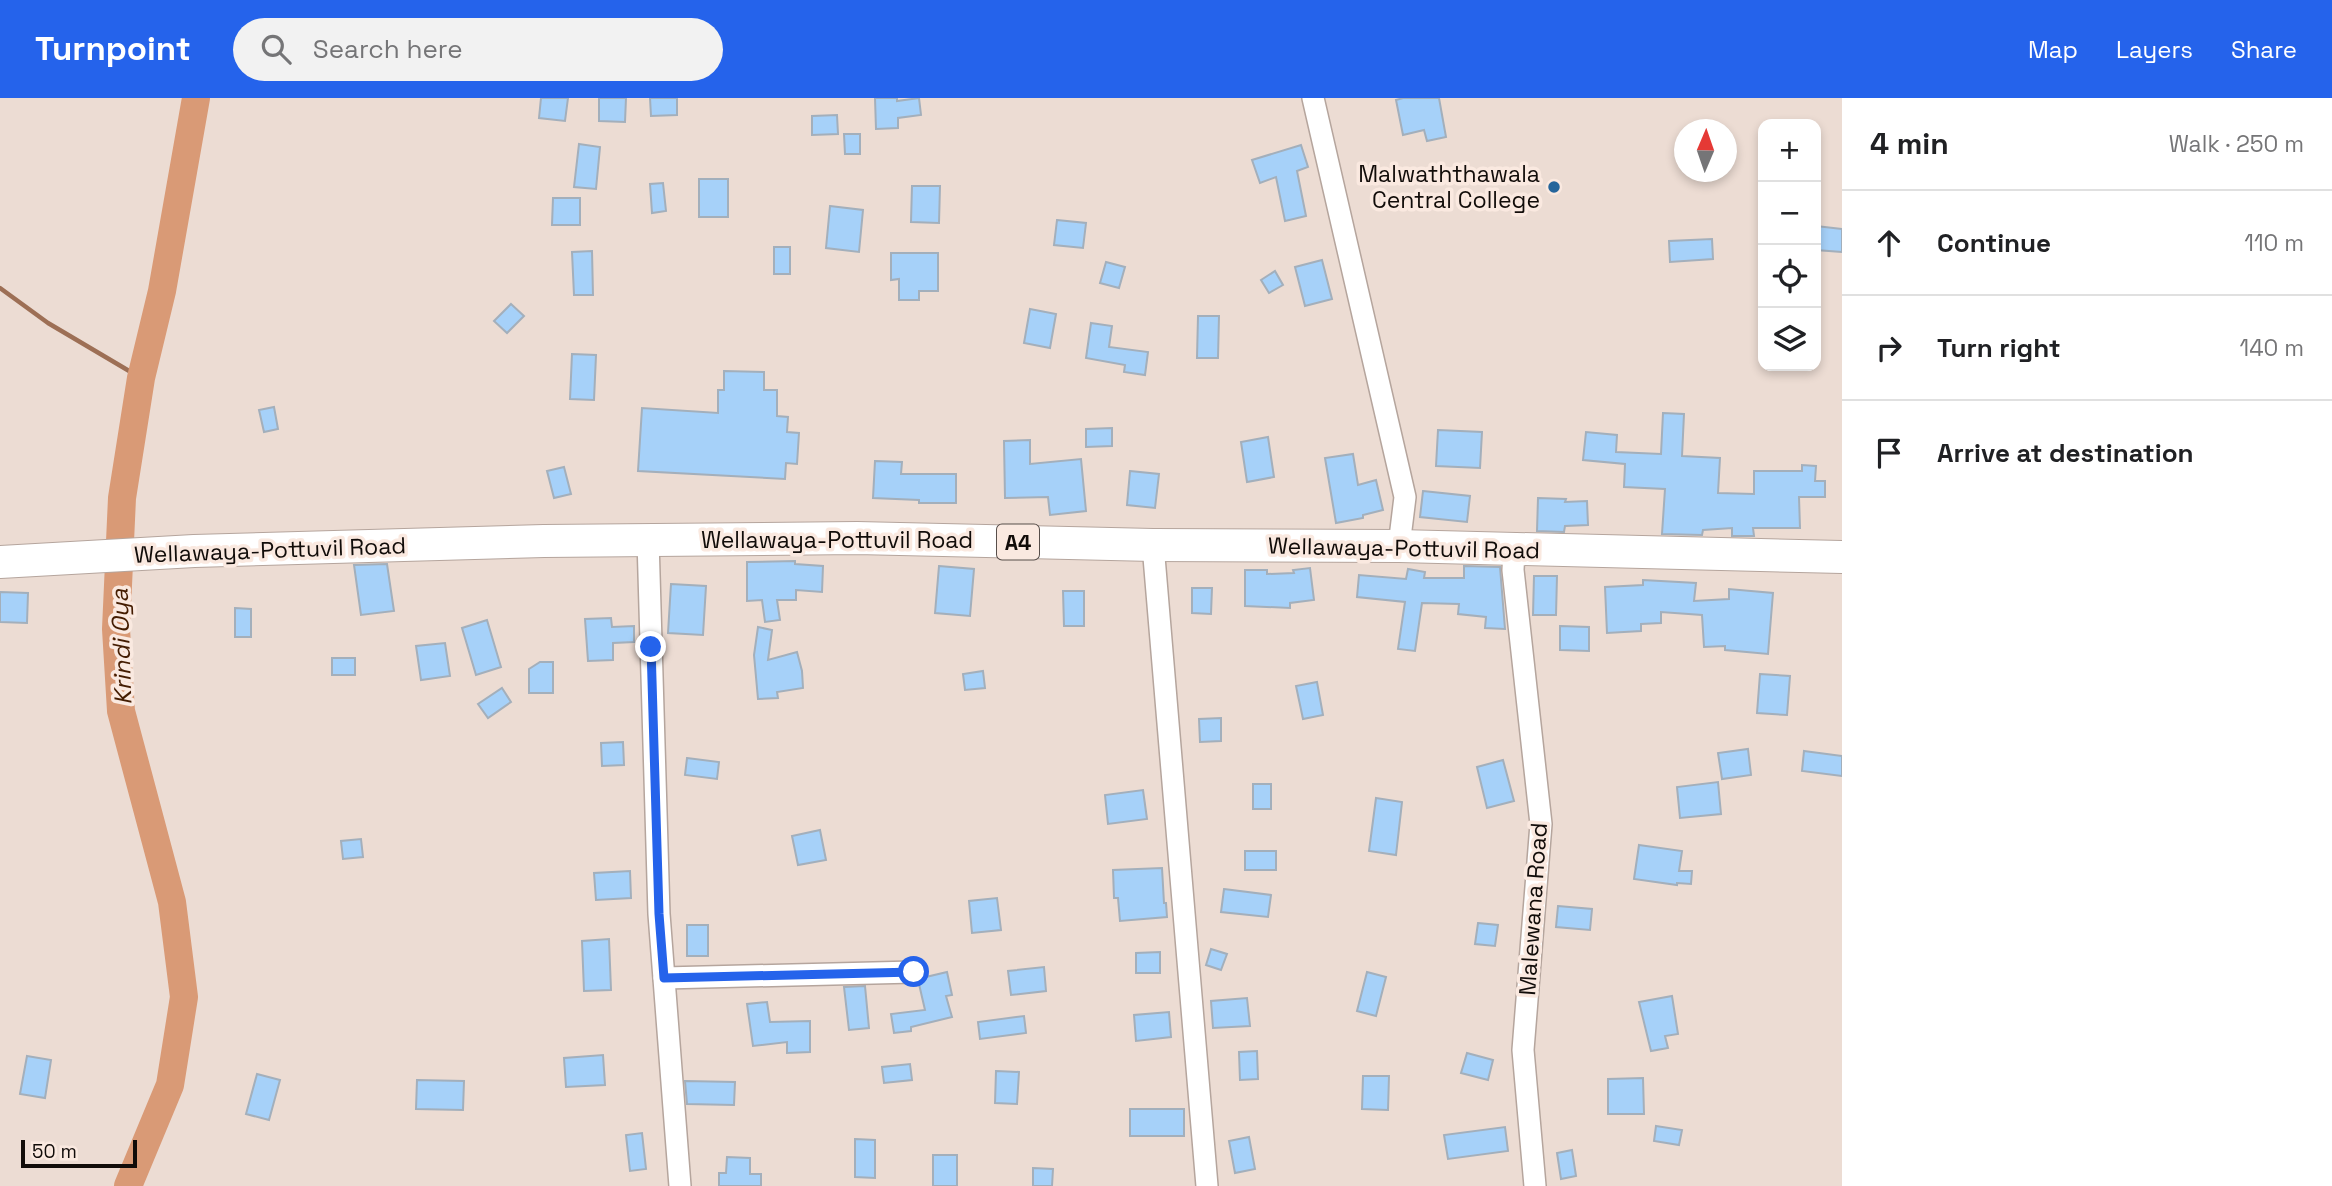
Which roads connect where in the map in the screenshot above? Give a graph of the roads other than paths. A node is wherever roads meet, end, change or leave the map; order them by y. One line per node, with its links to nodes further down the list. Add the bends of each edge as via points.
1 (1313, 98): 4 (street, via 1405,497)
2 (648, 540): 3 (highway, Wellawaya-Pottuvil Road / A4, via 857,538); 7 (highway, Wellawaya-Pottuvil Road / A4, via 194,551); 9 (street)
3 (1153, 545): 4 (highway, Wellawaya-Pottuvil Road / A4); 11 (street)
4 (1399, 546): 5 (highway, Wellawaya-Pottuvil Road / A4)
5 (1514, 550): 6 (highway, Wellawaya-Pottuvil Road / A4); 12 (street, Malewana Road, via 1541,824 1523,1050)
6 (1842, 557)
7 (0, 562)
8 (914, 972): 9 (street)
9 (664, 978): 10 (street)
10 (680, 1186)
11 (1207, 1186)
12 (1535, 1186)

